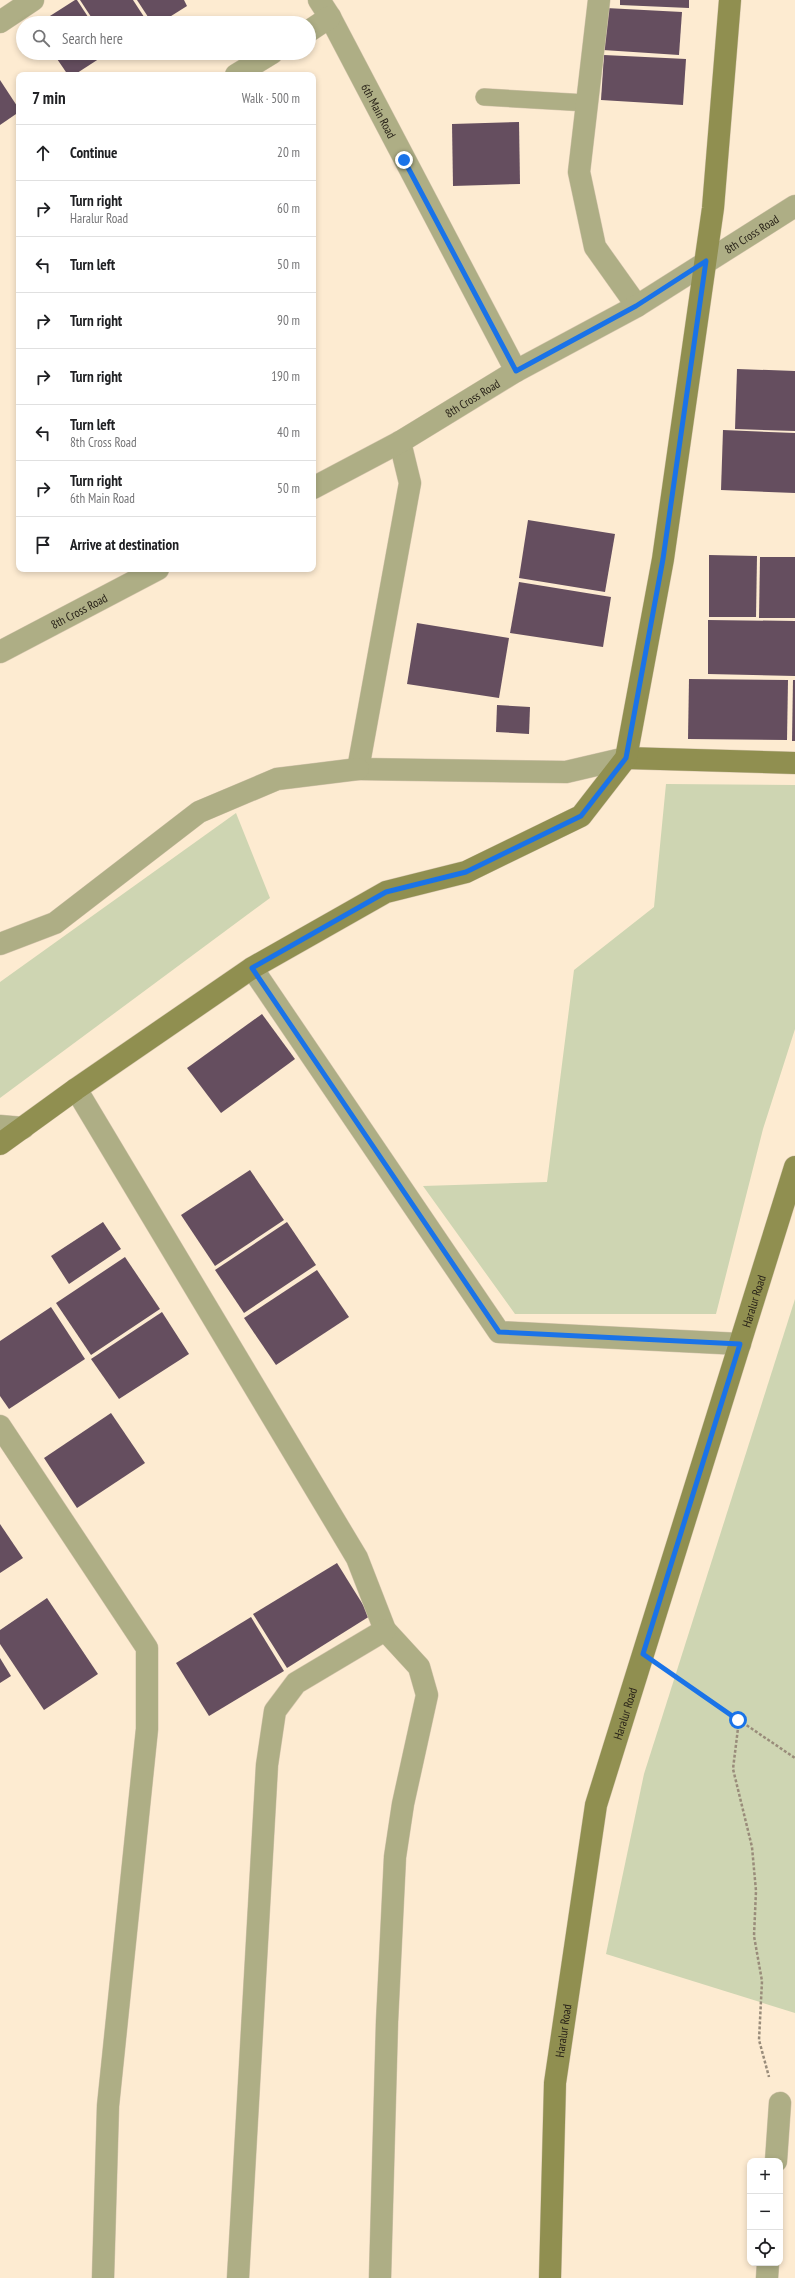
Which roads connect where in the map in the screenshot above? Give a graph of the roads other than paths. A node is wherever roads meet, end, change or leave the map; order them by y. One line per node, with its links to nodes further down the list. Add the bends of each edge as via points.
1 (33, 0): 6 (street)
2 (598, 0): 10 (street)
3 (730, 0): 12 (street, via 713,208)
4 (325, 9): 5 (street); 14 (street, 6th Main Road)
5 (316, 21)
6 (0, 22)
7 (261, 60): 8 (street)
8 (241, 72)
9 (484, 97): 10 (lane)
10 (587, 103): 13 (street, via 579,172 595,247)
11 (795, 206): 12 (street, 8th Cross Road)
12 (706, 261): 13 (street, 8th Cross Road); 19 (street, via 663,559)
13 (636, 306): 14 (street, 8th Cross Road)
14 (516, 371): 15 (street, 8th Cross Road)
15 (400, 442): 16 (street, 8th Cross Road); 21 (street, via 410,483)
16 (316, 486)
17 (152, 572): 18 (street, 8th Cross Road)
18 (0, 652)
19 (626, 758): 20 (street); 21 (street, via 566,772); 23 (street, via 581,816 466,872 386,892)
20 (795, 763)
21 (358, 769): 22 (street, via 277,779 199,812 55,923)
22 (0, 944)
23 (252, 968): 24 (street); 29 (street, via 499,1332)
24 (76, 1089): 26 (street); 31 (street, via 357,1558)
25 (0, 1126): 26 (street)
26 (23, 1128): 27 (street)
27 (0, 1144)
28 (795, 1167): 29 (street, Haralur Road)
29 (740, 1344): 38 (street, Haralur Road, via 596,1805 555,2083)
30 (0, 1426): 35 (street, via 147,1648 147,1729 108,2106)
31 (385, 1630): 36 (street, via 296,1683 274,1711 267,1765); 37 (street, via 419,1667 427,1695 403,1804 395,1857 387,2022)
32 (780, 2103): 33 (street)
33 (776, 2158)
34 (768, 2266): 39 (street)
35 (103, 2278)
36 (238, 2278)
37 (380, 2278)
38 (550, 2278)
39 (767, 2278)

